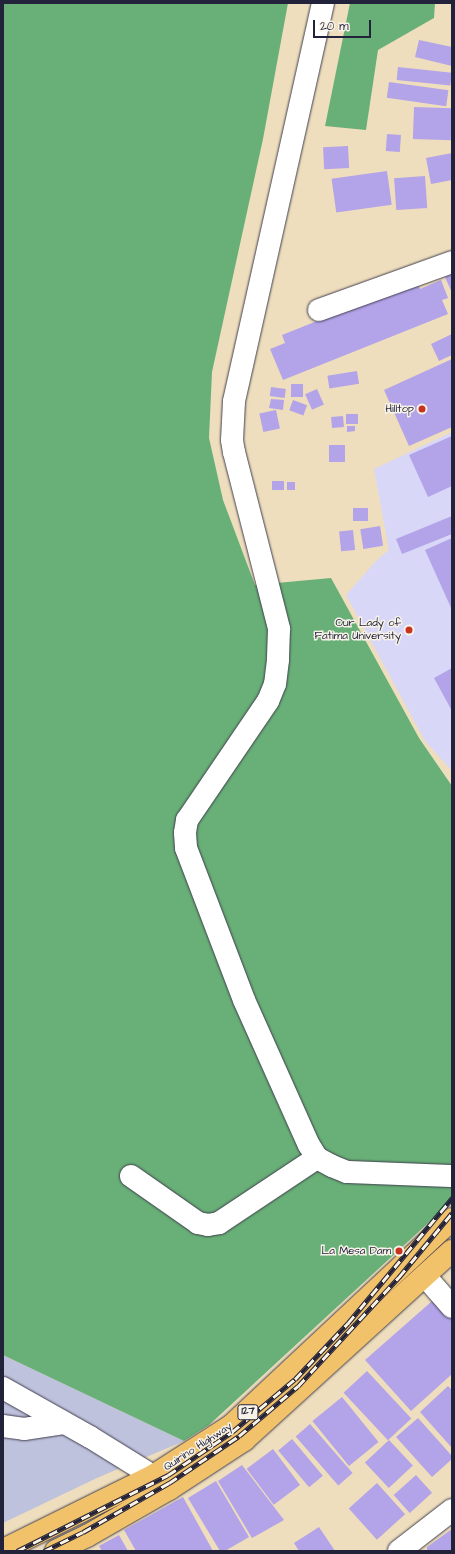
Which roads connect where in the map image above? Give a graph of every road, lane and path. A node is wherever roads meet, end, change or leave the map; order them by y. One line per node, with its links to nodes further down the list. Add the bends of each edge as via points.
1 (323, 3): 4 (street, via 234,402 234,452 279,630 275,684 268,701 194,809 185,833 186,848 244,1000)
2 (452, 262): 3 (street)
3 (319, 310)
4 (317, 1158): 5 (street, via 219,1223 208,1225 198,1222); 6 (street, via 347,1172)
5 (131, 1176)
6 (452, 1176)
7 (452, 1219): 14 (main road, Quirino Highway / 127, via 255,1406)
8 (452, 1251): 9 (main road, Quirino Highway / 127)
9 (425, 1276): 10 (street); 14 (main road, Quirino Highway / 127, via 244,1440)
10 (452, 1307)
11 (3, 1388): 12 (street)
12 (64, 1423): 13 (street, via 24,1430); 14 (street)
13 (3, 1426)
14 (161, 1482): 16 (main road, Quirino Highway / 127); 17 (main road, Quirino Highway / 127, via 87,1536)
15 (452, 1510): 18 (street)
16 (3, 1550)
17 (56, 1551)
18 (399, 1551)

